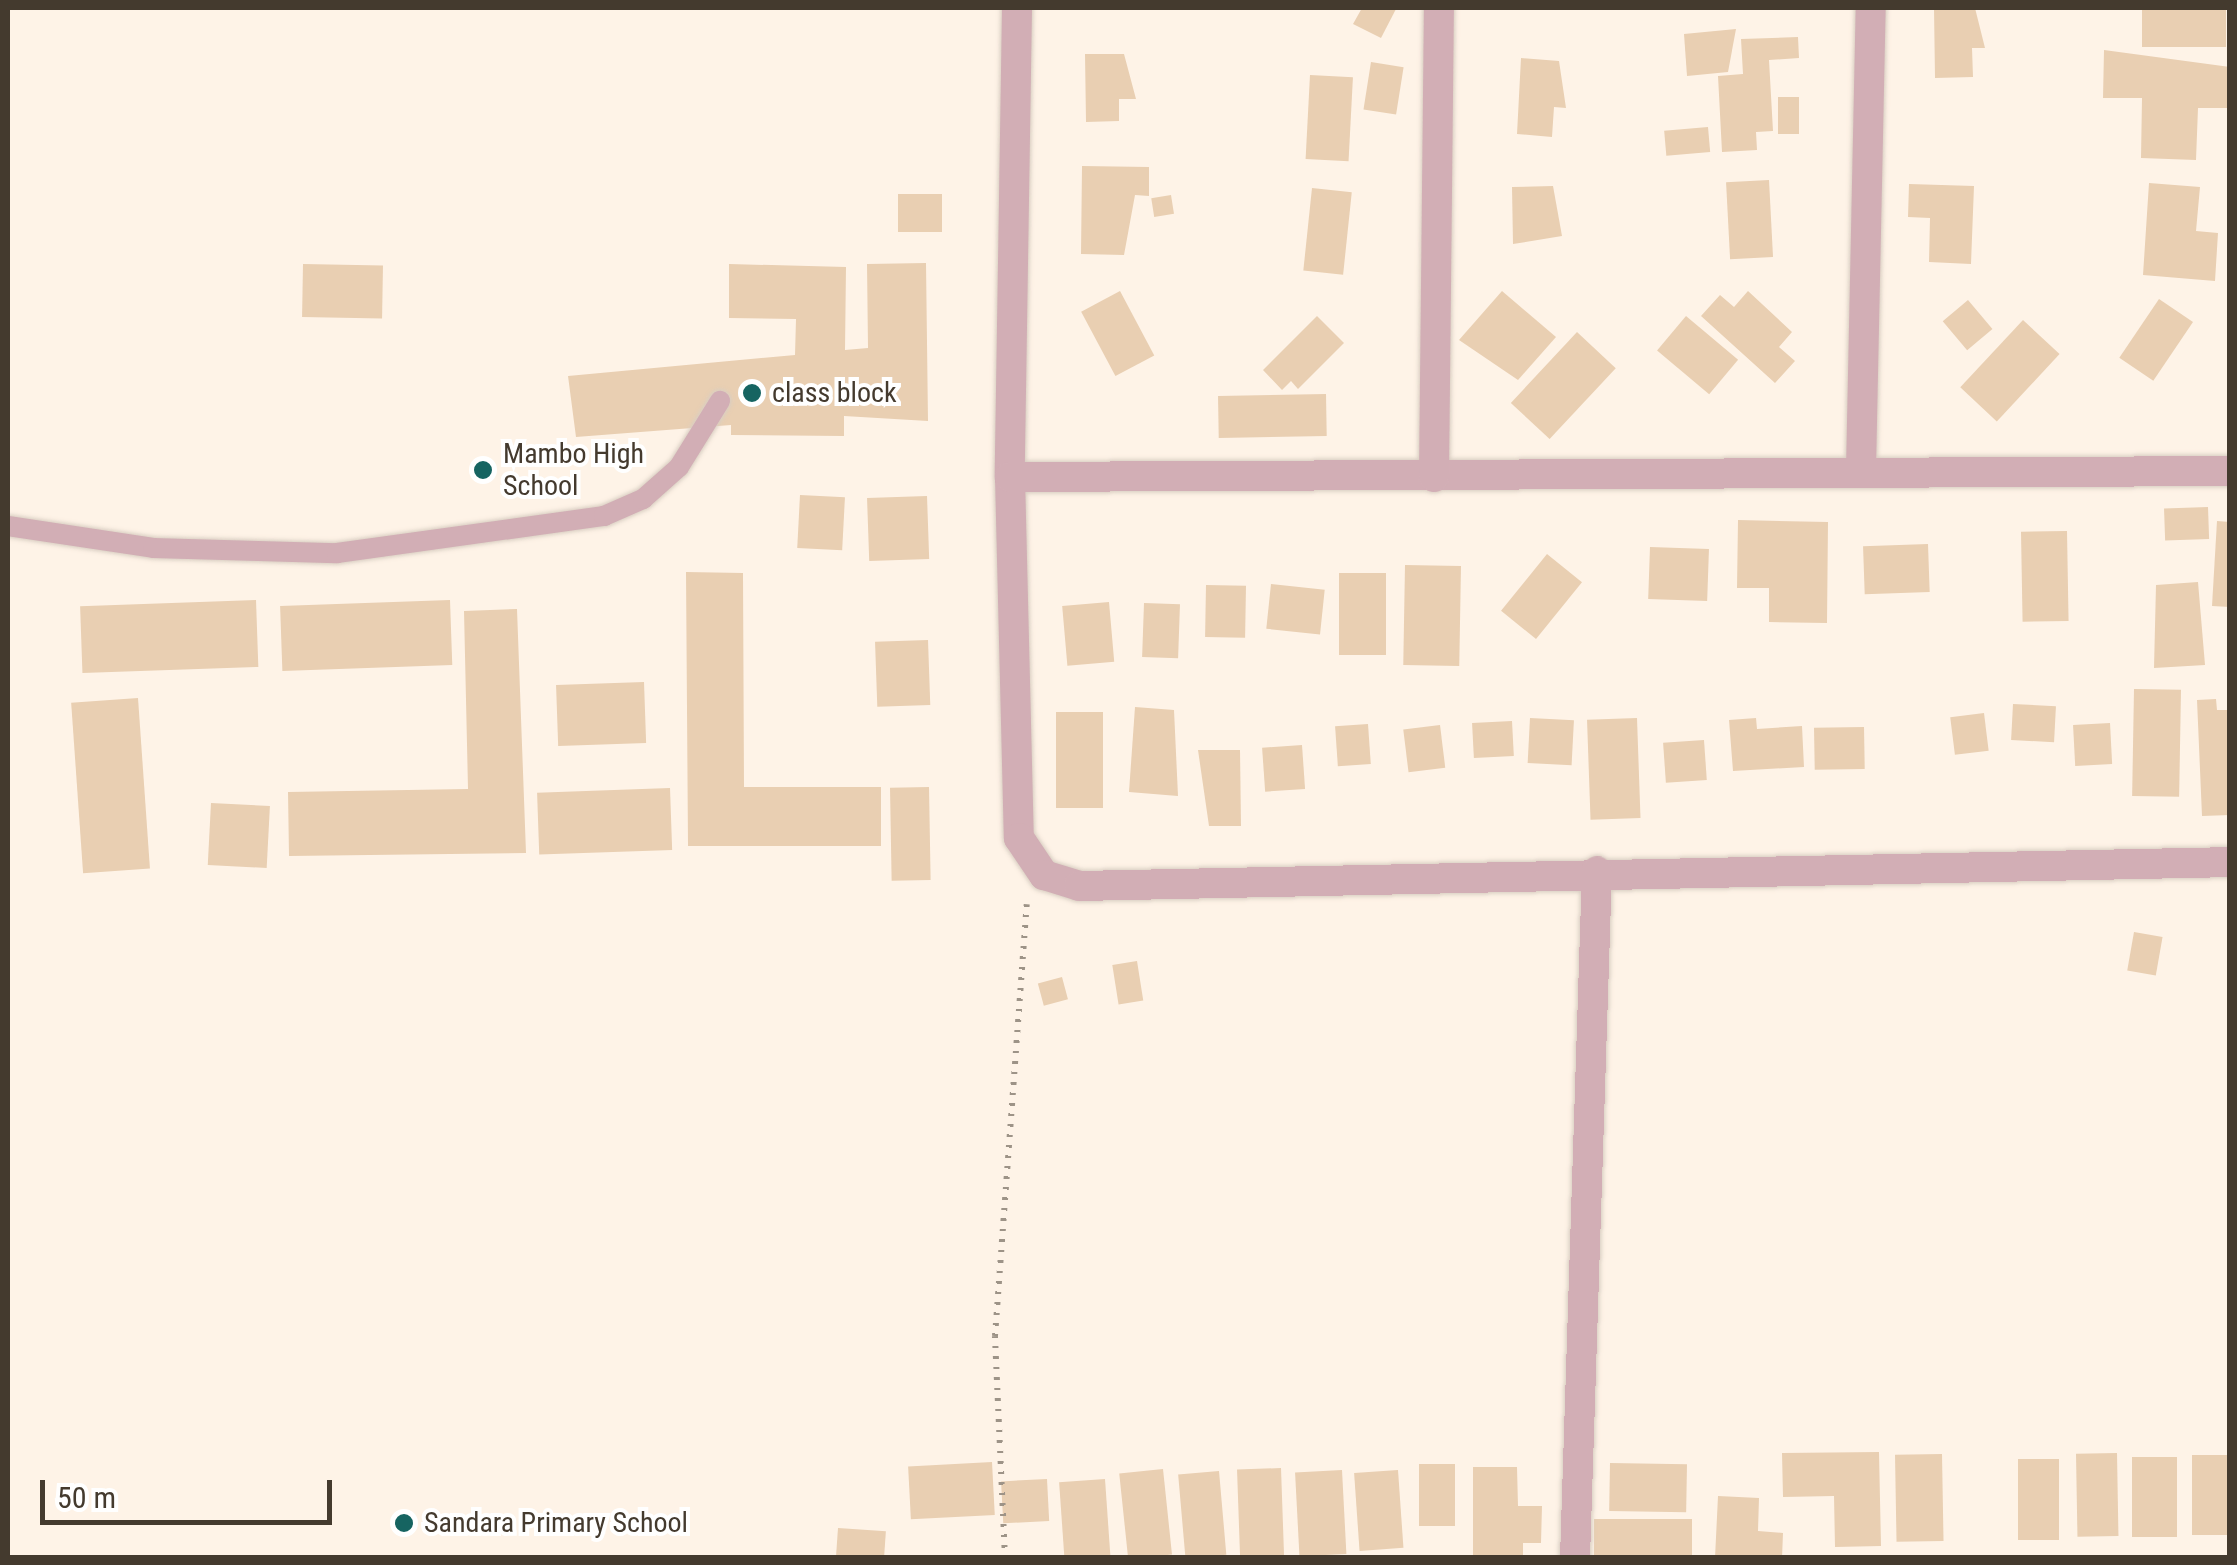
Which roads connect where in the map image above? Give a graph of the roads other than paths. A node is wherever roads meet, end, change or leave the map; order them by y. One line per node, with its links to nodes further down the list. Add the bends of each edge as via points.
1 (1017, 8): 7 (street)
2 (1439, 8): 8 (street)
3 (1871, 8): 5 (street)
4 (720, 401): 9 (lane, via 679,467 643,499 604,516 337,553 152,548)
5 (1861, 470): 6 (street); 8 (street)
6 (2230, 471)
7 (1010, 477): 8 (street); 11 (street, via 1019,838 1028,858 1078,886)
8 (1434, 477)
9 (8, 526)
10 (2230, 862): 11 (street)
11 (1597, 872): 12 (street)
12 (1575, 1558)

